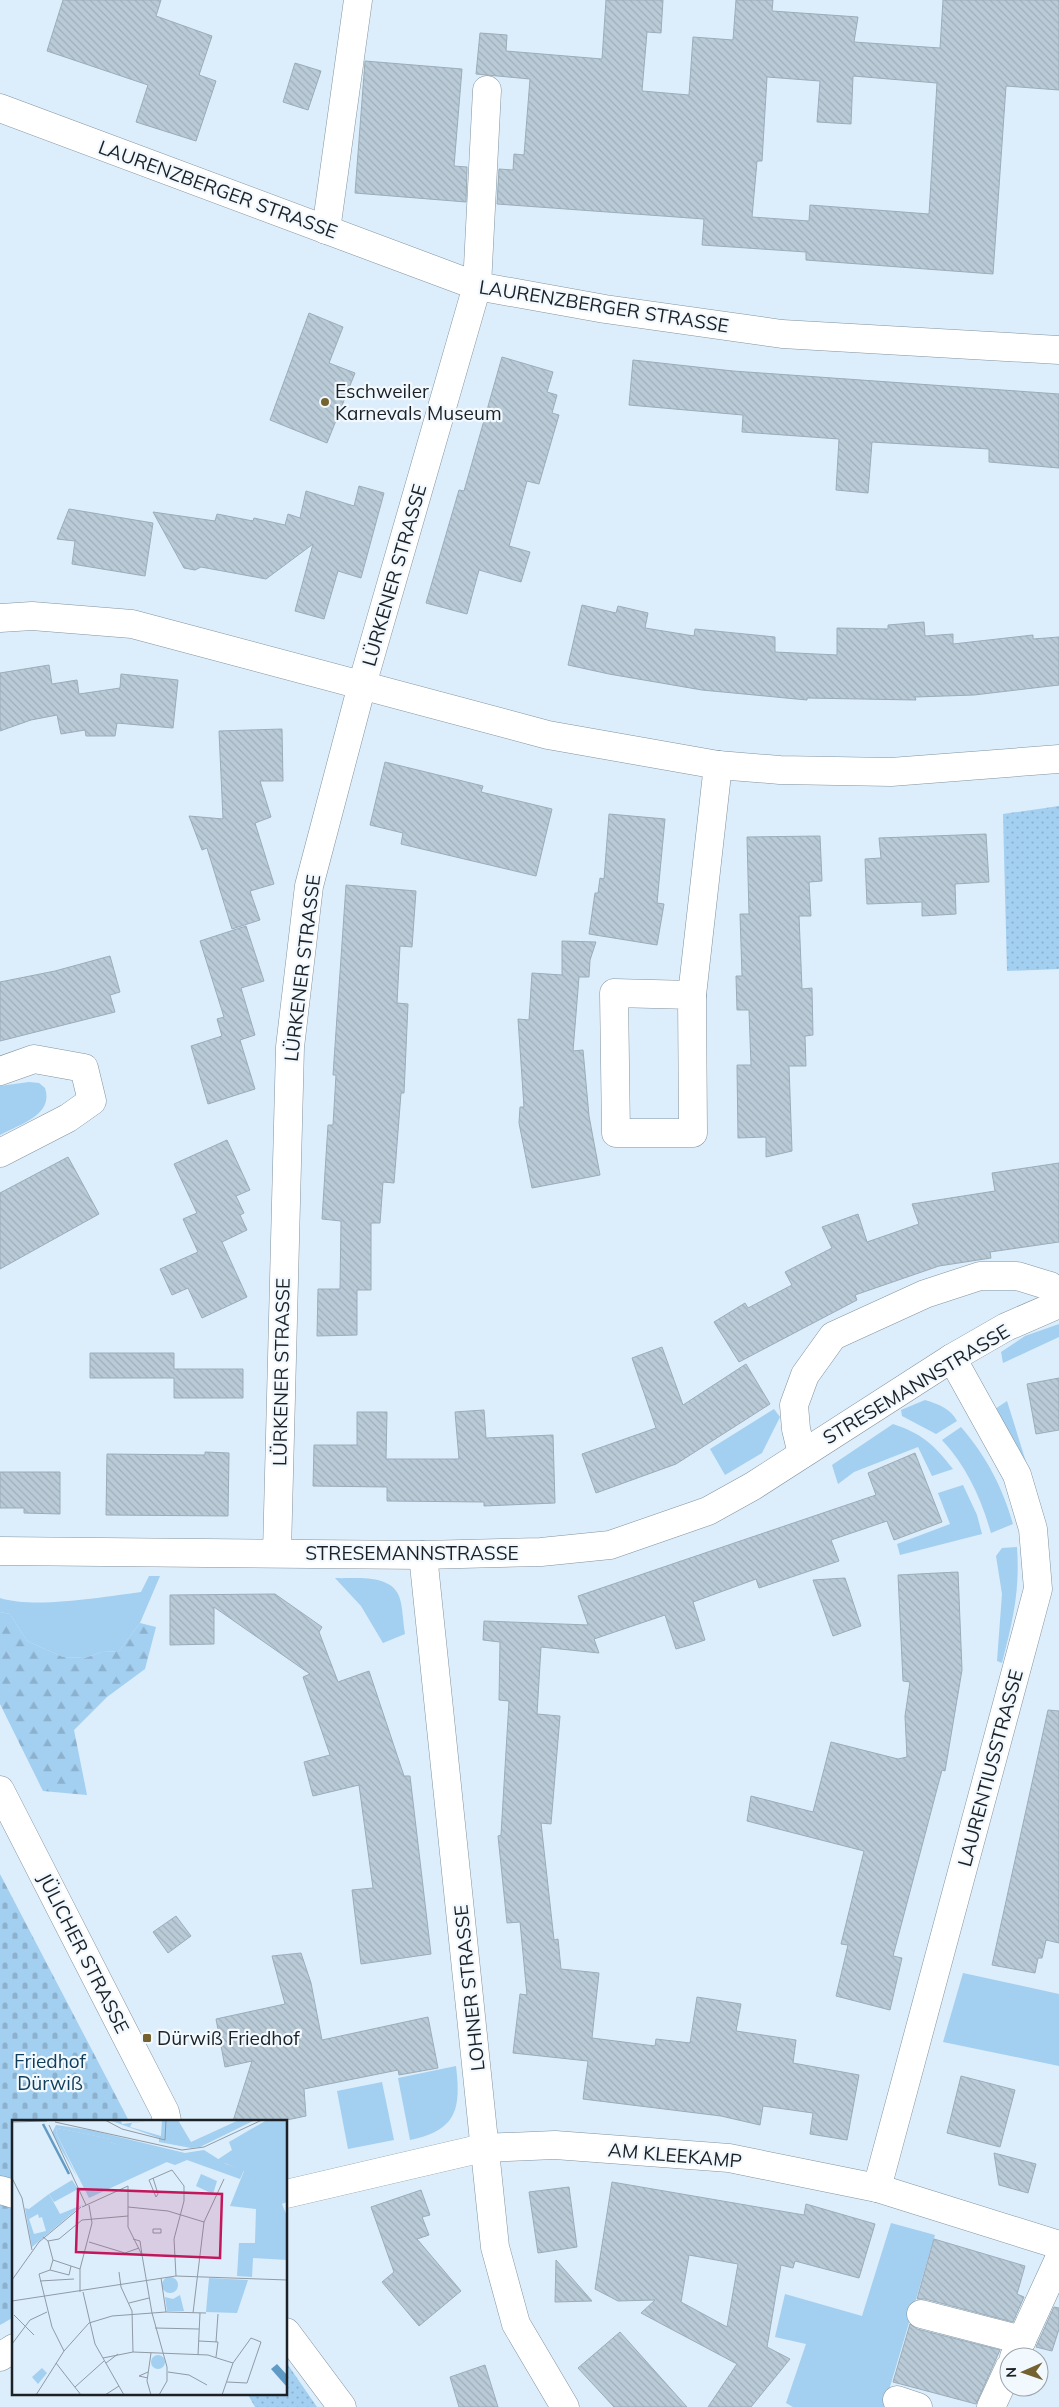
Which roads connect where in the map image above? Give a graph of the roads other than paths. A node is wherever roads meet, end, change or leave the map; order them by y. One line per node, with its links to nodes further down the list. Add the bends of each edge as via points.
1 (358, 0): 4 (street)
2 (487, 90): 5 (street, LÜRKENER STRASSE)
3 (0, 108): 4 (street, LAURENZBERGER STRASSE)
4 (326, 230): 5 (street, LAURENZBERGER STRASSE)
5 (477, 286): 6 (street, LAURENZBERGER STRASSE, via 605,310 782,334); 8 (street, LÜRKENER STRASSE)
6 (1059, 350)
7 (0, 618): 8 (street, via 32,616 132,624)
8 (362, 685): 10 (street, via 548,735); 19 (street, LÜRKENER STRASSE, via 309,886 290,1047)
9 (1059, 759): 10 (street, via 891,772)
10 (718, 765): 11 (street)
11 (692, 995): 11 (street, via 614,993 616,1133 693,1133)
12 (0, 1071): 13 (street, via 34,1060 84,1068 92,1101 68,1118)
13 (0, 1153)
14 (1059, 1299): 17 (street, STRESEMANNSTRASSE, via 1050,1286 1018,1276 980,1276 925,1294 833,1336 805,1375 794,1405)
15 (1059, 1304): 16 (street, STRESEMANNSTRASSE, via 1006,1327)
16 (952, 1358): 17 (street, STRESEMANNSTRASSE); 24 (street, LAURENTIUSSTRASSE, via 1017,1475 1034,1529 1038,1589)
17 (802, 1454): 20 (street, STRESEMANNSTRASSE, via 708,1511 610,1545 541,1552)
18 (0, 1551): 19 (street, STRESEMANNSTRASSE)
19 (277, 1552): 20 (street, STRESEMANNSTRASSE)
20 (423, 1555): 23 (street, LOHNER STRASSE, via 473,2021)
21 (0, 1790): 22 (street, JÜLICHER STRASSE)
22 (168, 2120)
23 (483, 2148): 24 (street, AM KLEEKAMP, via 555,2145 729,2158); 25 (street, AM KLEEKAMP); 36 (street, LOHNER STRASSE, via 495,2247 516,2324)
24 (878, 2188): 26 (street, AM KLEEKAMP)
25 (288, 2194)
26 (1059, 2245)
27 (1059, 2259): 31 (street)
28 (921, 2314): 30 (street)
29 (288, 2328): 35 (street)
30 (1015, 2347)
31 (1018, 2347)
32 (12, 2349): 33 (street)
33 (0, 2357)
34 (999, 2390): 37 (street)
35 (342, 2407)
36 (565, 2407)
37 (991, 2407)

